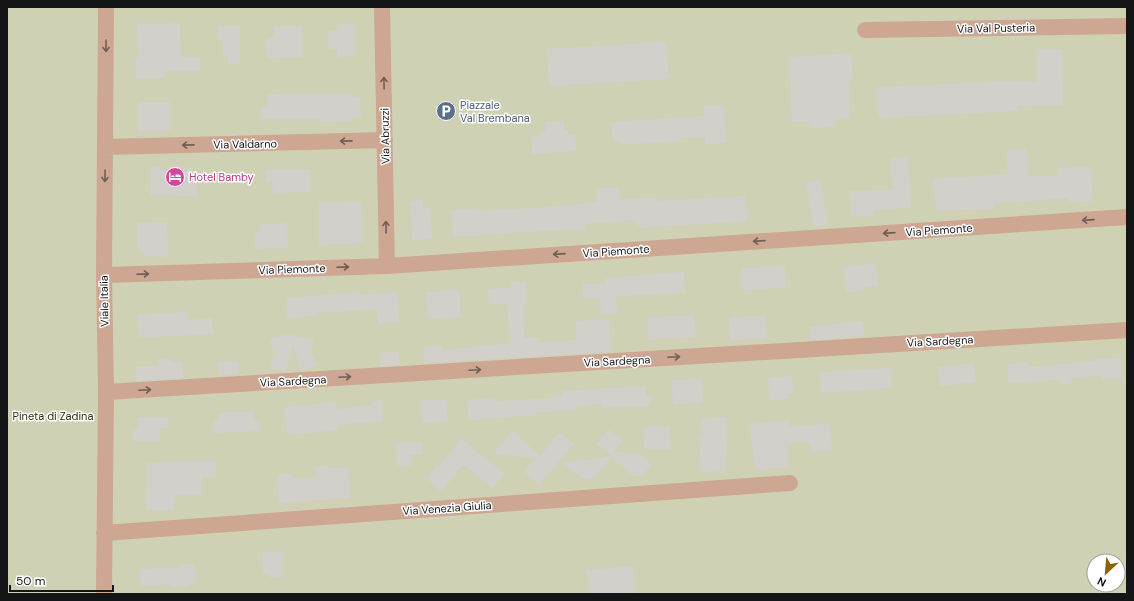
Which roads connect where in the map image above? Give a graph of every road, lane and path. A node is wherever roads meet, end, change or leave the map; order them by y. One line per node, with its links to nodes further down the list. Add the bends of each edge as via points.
1 (106, 7): 6 (street, Viale Italia, one-way to 6)
2 (382, 7): 5 (street, Via Abruzzi, one-way to 2)
3 (1127, 26): 4 (street, Via Val Pusteria)
4 (865, 30)
5 (385, 140): 6 (street, Via Valdarno, one-way to 6); 8 (street, Via Abruzzi, one-way to 5)
6 (105, 147): 9 (street, Viale Italia, one-way to 9)
7 (1127, 217): 8 (street, Via Piemonte, one-way to 8)
8 (387, 266): 9 (street, Via Piemonte, one-way to 8)
9 (104, 275): 11 (street, Viale Italia)
10 (1127, 330): 11 (street, Via Sardegna, one-way to 10)
11 (106, 392): 13 (street, Viale Italia)
12 (790, 483): 13 (street, Via Venezia Giulia)
13 (104, 533): 14 (street, Viale Italia)
14 (104, 594)

